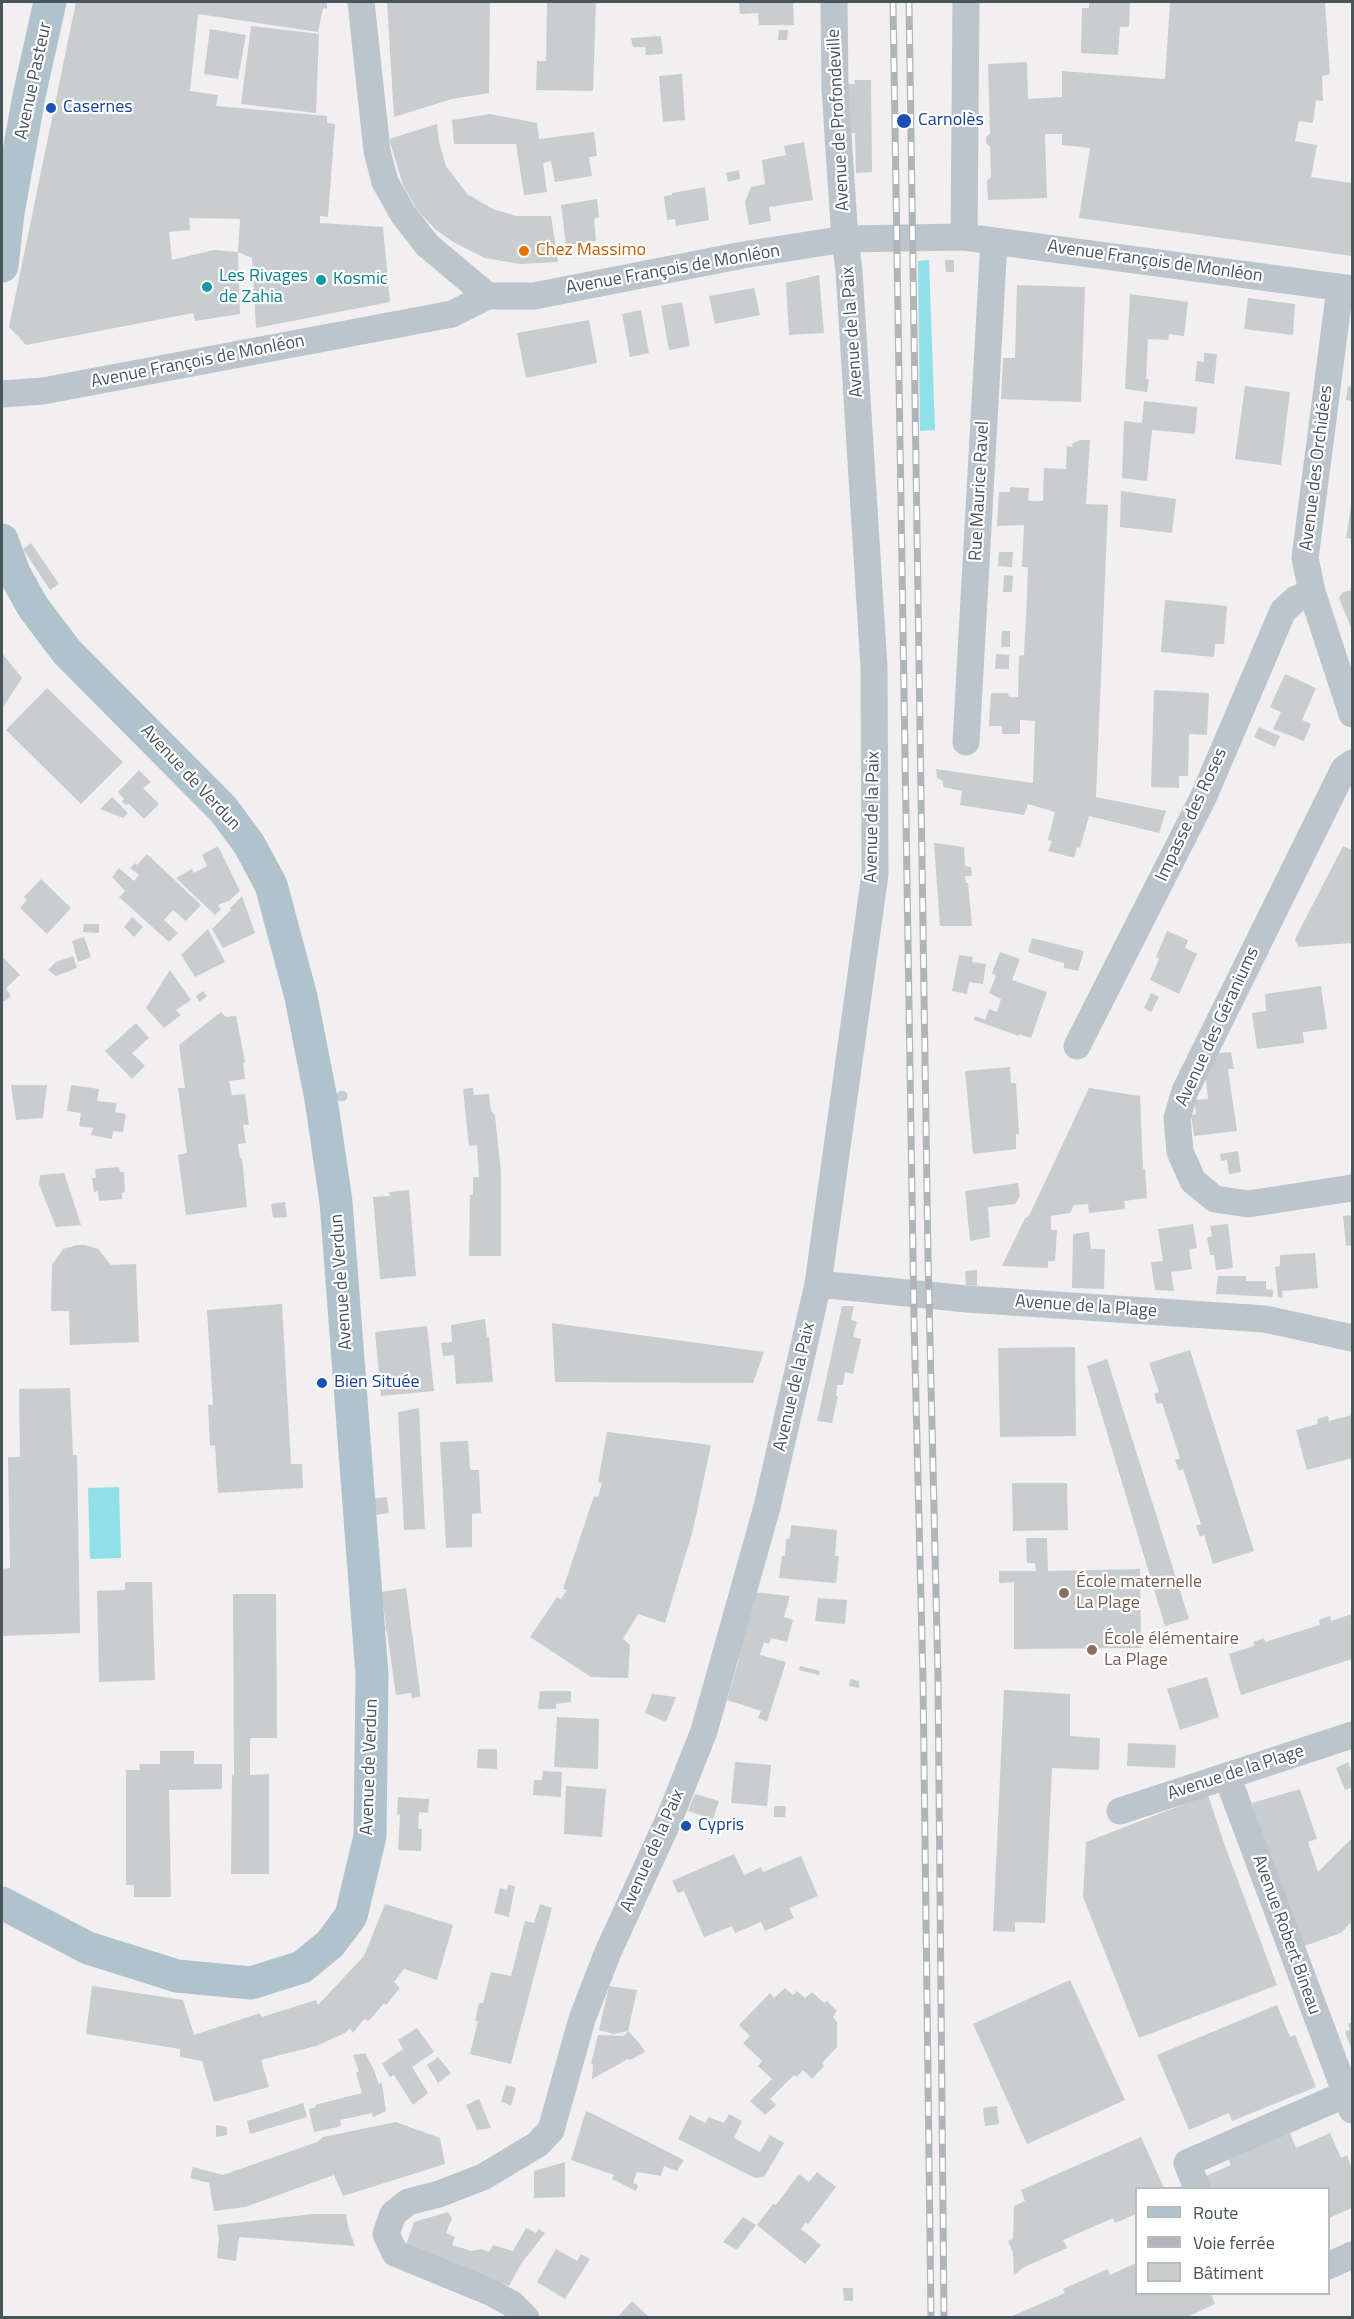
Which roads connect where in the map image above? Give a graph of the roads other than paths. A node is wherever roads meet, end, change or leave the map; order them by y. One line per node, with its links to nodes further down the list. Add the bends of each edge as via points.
1 (50, 2): 8 (main road, Avenue Pasteur, via 29,96)
2 (361, 2): 10 (street, via 377,151 385,182 427,245)
3 (834, 2): 6 (street, Avenue de Profondeville)
4 (966, 2): 5 (street)
5 (964, 237): 6 (street, Avenue François de Monléon); 7 (street, Avenue François de Monléon)
6 (845, 239): 10 (street, Avenue François de Monléon, via 534,296); 19 (street, Avenue de la Paix, via 874,667 875,874)
7 (994, 241): 9 (street, Avenue François de Monléon); 15 (street, Rue Maurice Ravel)
8 (2, 266)
9 (1346, 289): 13 (street, Avenue des Orchidées, via 1305,558)
10 (488, 296): 11 (street, Avenue François de Monléon, via 452,314 43,391)
11 (2, 394)
12 (2, 540): 24 (main road, Avenue de Verdun, via 33,607 67,652 223,809 249,844 271,885 301,997 336,1202 372,1675 370,1836 351,1917 330,1944 302,1967 250,1983 177,1976 88,1948)
13 (1312, 592): 14 (street, Avenue des Orchidées); 17 (street, Impasse des Roses, via 1283,611 1203,798)
14 (1353, 714)
15 (966, 742)
16 (1353, 763): 18 (street, Avenue des Géraniums, via 1344,769 1328,801 1185,1091 1177,1118 1180,1152 1193,1181 1215,1199 1248,1204)
17 (1077, 1046)
18 (1353, 1188)
19 (818, 1284): 20 (street, Avenue de la Plage, via 967,1299 1264,1319); 29 (street, Avenue de la Paix, via 767,1507 704,1731 582,2019 551,2130 538,2144 483,2177 408,2202 393,2214 386,2234 395,2253 490,2292 512,2304)
20 (1353, 1338)
21 (1353, 1735): 22 (street, Avenue de la Plage)
22 (1227, 1776): 23 (street, Avenue de la Plage); 25 (street, Avenue Robert Bineau)
23 (1120, 1811)
24 (2, 1903)
25 (1349, 2102): 26 (street, Avenue Robert Bineau, via 1187,2163)
26 (1197, 2187)
27 (1353, 2255): 28 (street)
28 (1330, 2266)
29 (526, 2318)

